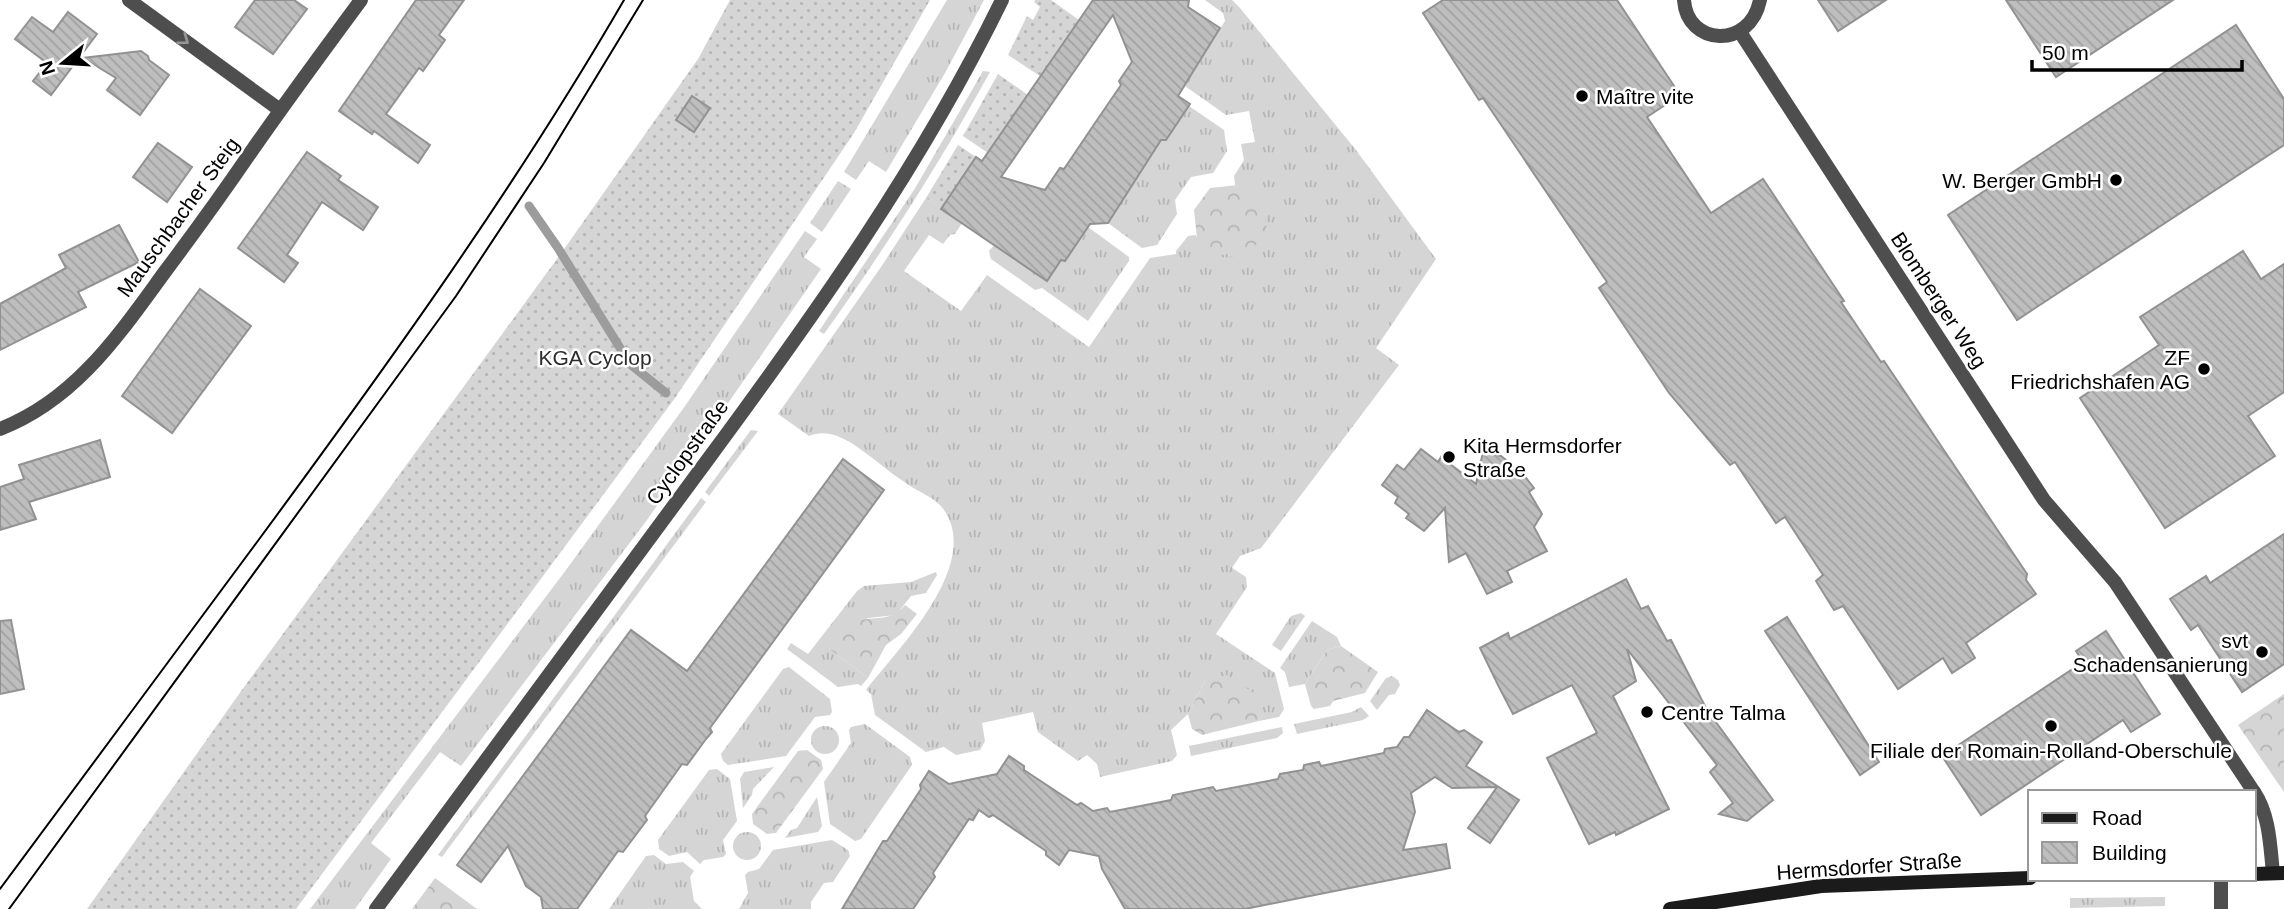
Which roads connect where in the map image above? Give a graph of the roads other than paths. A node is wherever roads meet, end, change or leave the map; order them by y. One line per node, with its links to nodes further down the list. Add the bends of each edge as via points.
1 (128, 0): 7 (street, one-way to 7)
2 (361, 0): 7 (street, Mauschbacher Steig)
3 (1002, 0): 15 (street, Cyclopstraße, via 910,165 800,331)
4 (1684, 0): 6 (street, via 1688,16 1705,32 1716,36)
5 (1760, 0): 6 (street, via 1757,13)
6 (1740, 32): 9 (street, Blomberger Weg, via 2044,500 2115,582)
7 (280, 110): 8 (street, Mauschbacher Steig, via 96,362 60,396)
8 (0, 429)
9 (2253, 790)
10 (2256, 795): 11 (street, Blomberger Weg)
11 (2278, 873): 12 (main road)
12 (2256, 874)
13 (2028, 878): 16 (main road, Hermsdorfer Straße, via 1821,886)
14 (2221, 881): 17 (street)
15 (376, 909)
16 (1670, 909)
17 (2221, 909)

